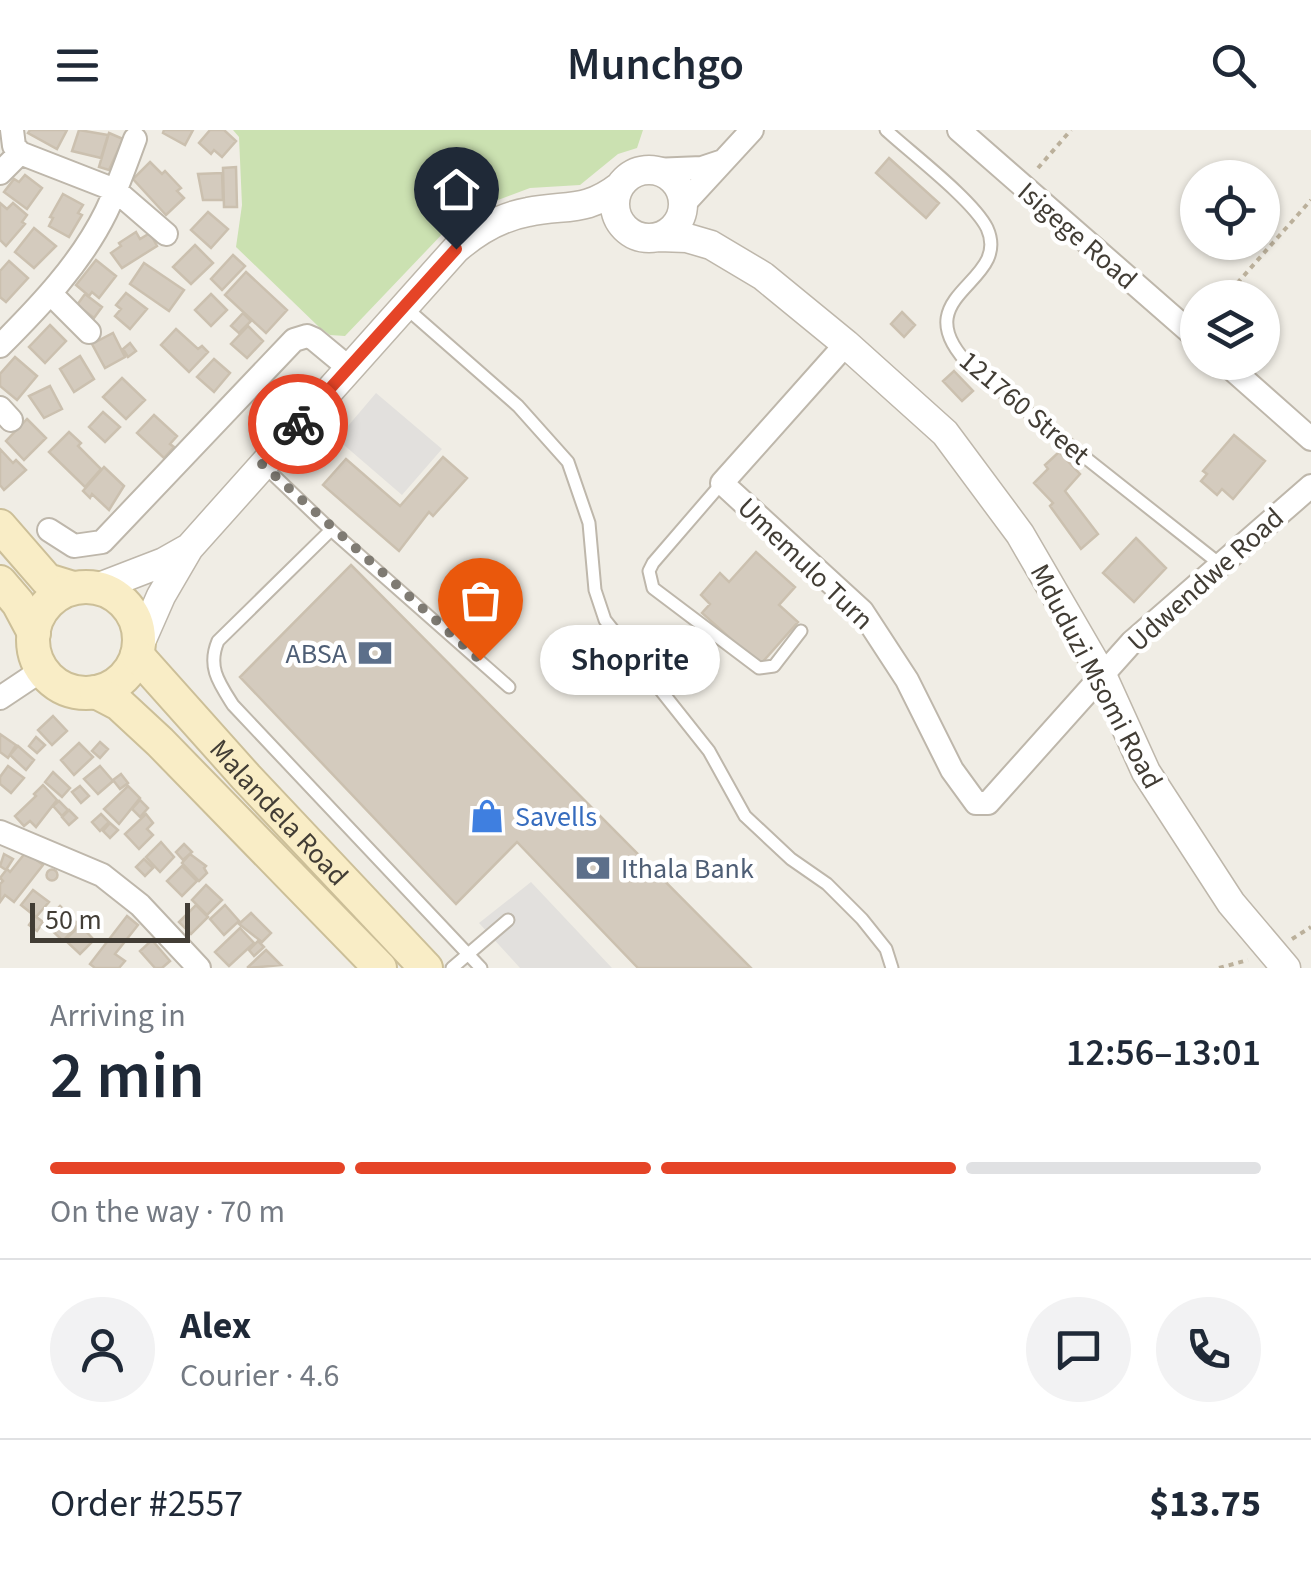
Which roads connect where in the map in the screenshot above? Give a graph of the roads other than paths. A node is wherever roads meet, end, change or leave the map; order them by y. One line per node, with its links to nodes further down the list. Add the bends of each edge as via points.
1 (12, 130): 6 (street)
2 (752, 130): 7 (street)
3 (886, 130): 34 (lane, 121760 Street, via 986,225 988,257 946,321 955,351)
4 (959, 130): 20 (street, Isigege Road)
5 (135, 139): 11 (street)
6 (20, 154): 9 (street); 11 (street)
7 (725, 161): 8 (street); 13 (street)
8 (652, 170): 10 (street); 13 (street, via 678,185)
9 (0, 174)
10 (620, 186): 12 (street); 14 (street, via 615,207)
11 (115, 190): 15 (street); 18 (street)
12 (575, 208): 14 (street); 19 (street, via 534,210 483,228)
13 (682, 209): 16 (street, via 673,228); 17 (street, Mduduzi Msomi Road)
14 (624, 227): 16 (street, via 640,237)
15 (166, 234)
16 (658, 237): 17 (street, Mduduzi Msomi Road)
17 (711, 245): 22 (street, Mduduzi Msomi Road, via 763,276)
18 (51, 294): 21 (street); 23 (street)
19 (405, 307): 24 (street); 53 (lane, via 518,406 568,462 589,522 605,620 710,751 745,816 862,919)
20 (1180, 323)
21 (89, 332)
22 (846, 344): 28 (street, Umemulo Turn); 41 (street, Mduduzi Msomi Road, via 945,434 1020,534)
23 (0, 346)
24 (349, 368): 27 (street); 31 (street, via 314,339 294,340 102,542 74,546)
25 (1244, 380): 26 (street)
26 (1311, 439)
27 (262, 464): 32 (lane); 33 (street)
28 (722, 483): 37 (lane, via 653,563 654,588 759,668 774,666); 41 (street, Umemulo Turn, via 862,611 976,803 988,804)
29 (1311, 486): 34 (street, Udwendwe Road)
30 (0, 526): 36 (main road, via 47,580)
31 (49, 530)
32 (332, 530): 42 (lane); 47 (lane, via 218,641 215,677 233,705)
33 (189, 548): 36 (street); 39 (street)
34 (1220, 565): 41 (street, Udwendwe Road)
35 (0, 582): 38 (main road)
36 (84, 589): 38 (main road, via 48,603); 39 (main road, via 115,596 129,610)
37 (801, 631)
38 (34, 633): 40 (main road)
39 (138, 650): 43 (main road, via 126,675); 50 (main road, Malandela Road, via 246,778)
40 (42, 670): 43 (main road, via 67,690); 44 (street)
41 (1102, 674): 54 (street, Mduduzi Msomi Road, via 1146,772 1232,903)
42 (510, 687)
43 (96, 692): 49 (main road, Malandela Road, via 160,742)
44 (0, 698)
45 (0, 832): 48 (street, via 102,875 140,904)
46 (508, 920): 47 (lane)
47 (467, 954): 51 (lane); 52 (lane)
48 (199, 968)
49 (380, 968)
50 (426, 968)
51 (452, 968)
52 (481, 968)
53 (892, 968)
54 (1286, 968)

